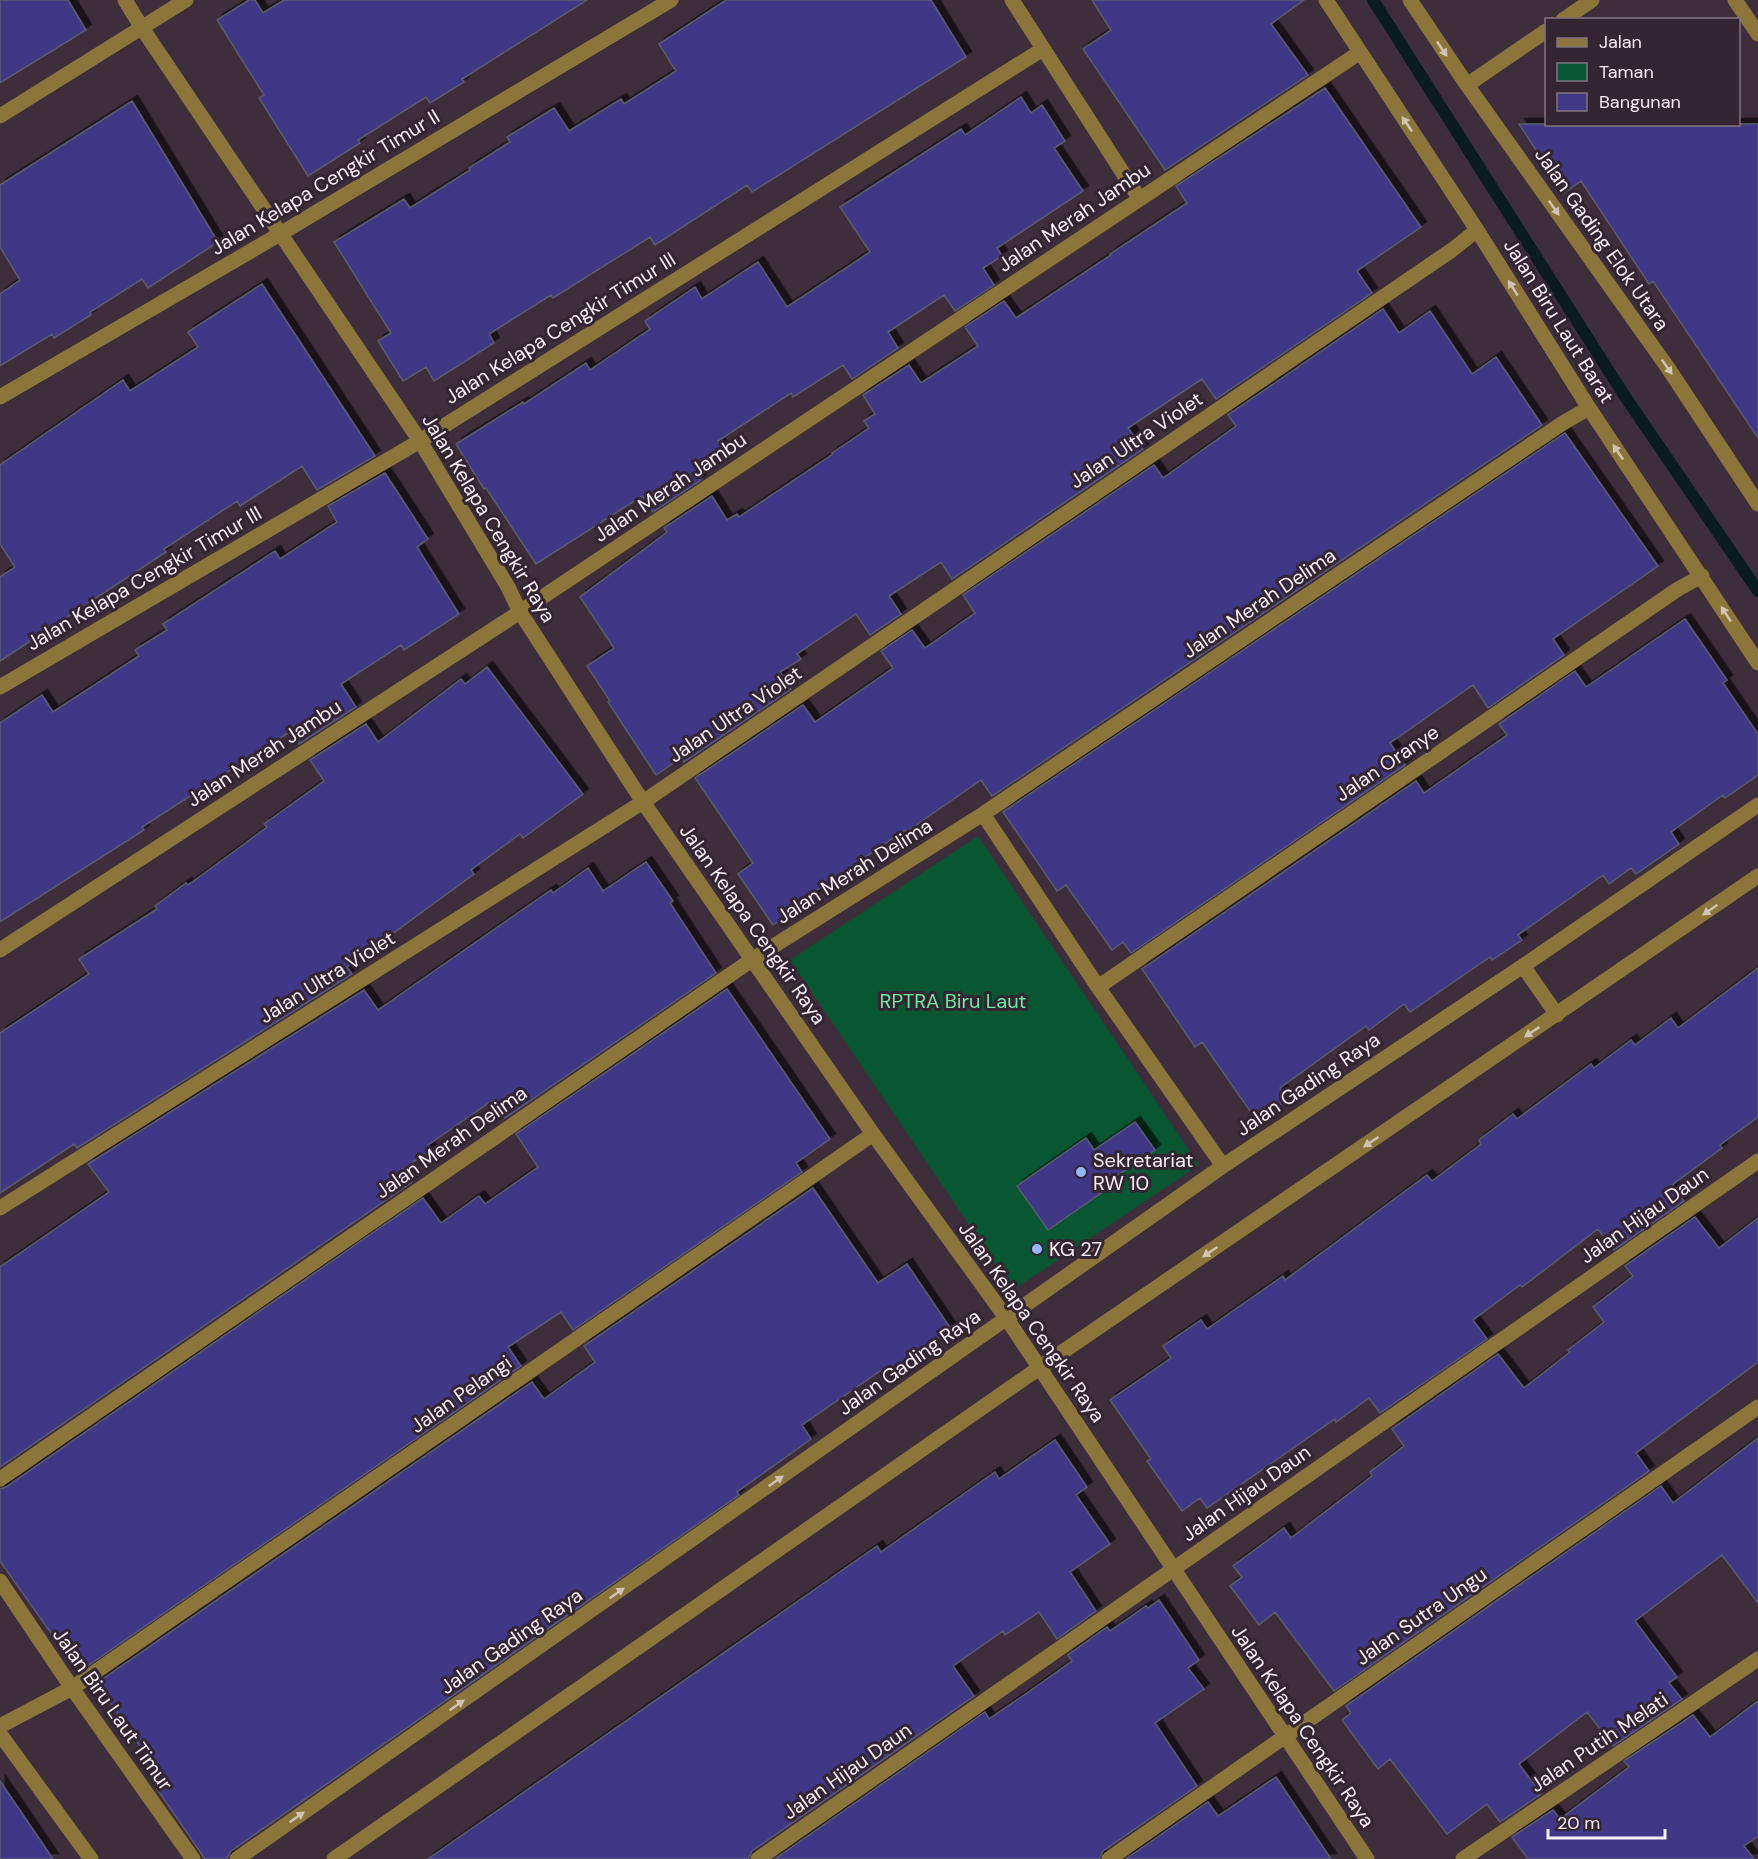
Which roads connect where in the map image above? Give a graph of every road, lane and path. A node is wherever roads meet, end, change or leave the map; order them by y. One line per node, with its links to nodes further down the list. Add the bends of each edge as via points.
1 (125, 0): 10 (street, Jalan Kelapa Cengkir Raya)
2 (186, 0): 10 (street)
3 (671, 0): 19 (street, Jalan Kelapa Cengkir Timur II)
4 (1012, 0): 13 (street)
5 (1326, 0): 14 (street, Jalan Biru Laut Barat)
6 (1410, 0): 15 (street, Jalan Gading Elok Utara, one-way to 15)
7 (1592, 0): 9 (street)
8 (1735, 0): 12 (street)
9 (1566, 18)
10 (142, 28): 16 (street); 19 (street, Jalan Kelapa Cengkir Raya)
11 (1545, 32): 15 (street)
12 (1758, 34)
13 (1043, 49): 17 (street); 22 (street, Jalan Kelapa Cengkir Timur III)
14 (1359, 53): 17 (street, Jalan Merah Jambu); 18 (street, Jalan Biru Laut Barat, one-way to 14)
15 (1467, 85): 23 (street, Jalan Gading Elok Utara, one-way to 23, via 1668,368)
16 (0, 116)
17 (1139, 198): 25 (street, Jalan Merah Jambu)
18 (1477, 230): 21 (street, Jalan Biru Laut Barat, one-way to 18); 28 (street, Jalan Ultra Violet)
19 (280, 234): 20 (street, Jalan Kelapa Cengkir Timur II); 22 (street, Jalan Kelapa Cengkir Raya)
20 (0, 397)
21 (1589, 408): 24 (street, Jalan Biru Laut Barat, one-way to 21); 30 (street, Jalan Merah Delima)
22 (420, 441): 25 (street, Jalan Kelapa Cengkir Raya); 27 (street, Jalan Kelapa Cengkir Timur III)
23 (1758, 504)
24 (1702, 576): 26 (street, Jalan Biru Laut Barat, one-way to 24); 35 (street, Jalan Oranye)
25 (520, 612): 28 (street, Jalan Kelapa Cengkir Raya); 32 (street, Jalan Merah Jambu)
26 (1758, 663)
27 (0, 687)
28 (643, 802): 33 (street, Jalan Kelapa Cengkir Raya); 40 (street, Jalan Ultra Violet)
29 (1758, 804): 34 (street, Jalan Gading Raya)
30 (983, 814): 33 (street, Jalan Merah Delima); 35 (street)
31 (1758, 876): 36 (street, one-way to 36)
32 (0, 950)
33 (753, 959): 37 (street, Jalan Kelapa Cengkir Raya); 44 (street, Jalan Merah Delima)
34 (1523, 966): 36 (street); 39 (street, Jalan Gading Raya)
35 (1098, 987): 39 (street)
36 (1557, 1015): 42 (street, one-way to 42)
37 (873, 1134): 41 (street, Jalan Kelapa Cengkir Raya); 48 (street, Jalan Pelangi)
38 (1758, 1161): 45 (street, Jalan Hijau Daun)
39 (1223, 1166): 41 (street, Jalan Gading Raya)
40 (0, 1208)
41 (1007, 1319): 42 (street, Jalan Kelapa Cengkir Raya); 51 (street, Jalan Gading Raya, one-way to 41)
42 (1039, 1368): 45 (street, Jalan Kelapa Cengkir Raya); 54 (street)
43 (1758, 1407): 50 (street, Jalan Sutra Ungu)
44 (0, 1479)
45 (1173, 1569): 50 (street, Jalan Kelapa Cengkir Raya); 55 (street, Jalan Hijau Daun)
46 (0, 1581): 48 (street, Jalan Biru Laut Timur)
47 (1758, 1659): 58 (street, Jalan Putih Melati)
48 (66, 1691): 49 (street, Jalan Pelangi); 53 (street, Jalan Biru Laut Timur)
49 (3, 1727): 52 (street)
50 (1285, 1736): 56 (street, Jalan Sutra Ungu); 57 (street, Jalan Kelapa Cengkir Raya)
51 (247, 1856)
52 (91, 1859)
53 (194, 1859)
54 (334, 1859)
55 (758, 1859)
56 (1109, 1859)
57 (1367, 1859)
58 (1463, 1859)

